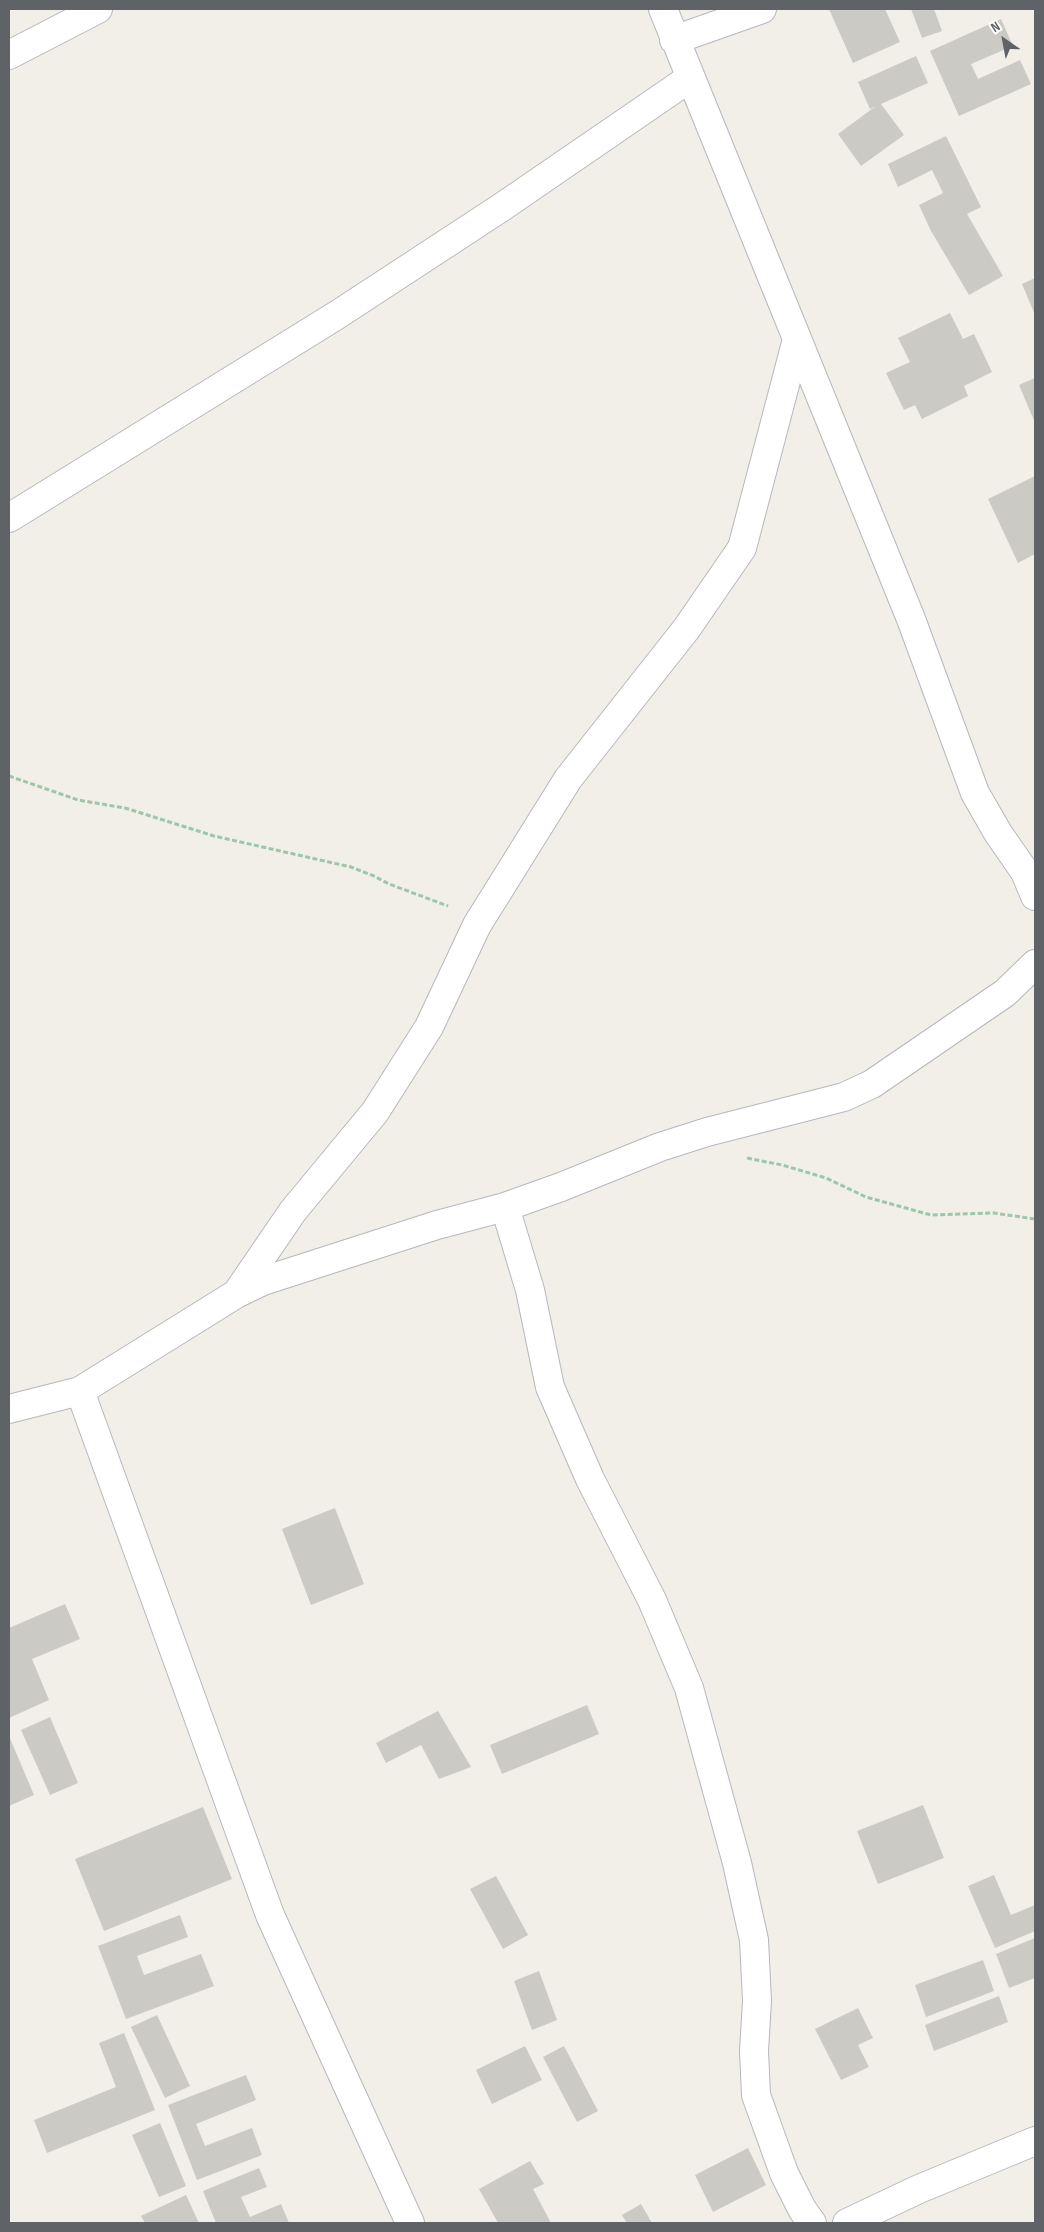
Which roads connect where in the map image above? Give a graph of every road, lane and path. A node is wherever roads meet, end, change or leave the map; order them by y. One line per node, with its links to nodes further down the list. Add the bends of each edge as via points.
1 (98, 9): 5 (street)
2 (663, 9): 4 (street)
3 (762, 9): 4 (street)
4 (674, 40): 6 (street)
5 (9, 55)
6 (690, 78): 7 (street); 8 (street, via 337,315)
7 (797, 340): 10 (street, via 911,619 975,793 1025,872); 11 (street, via 742,548 687,628 568,779)
8 (9, 518)
9 (9, 776): 11 (path, via 78,800 125,808 214,836 351,867 456,909)
10 (1035, 896)
11 (477, 925): 16 (street, via 429,1027 375,1112 293,1211)
12 (1035, 964): 13 (street, via 1005,993 872,1084 844,1097)
13 (707, 1132): 14 (street); 15 (path, via 749,1159 826,1178 866,1197 908,1210 932,1216 994,1213)
14 (505, 1207): 16 (street, via 437,1225 263,1281); 21 (street, via 530,1290 550,1387 590,1479 652,1600 689,1688 737,1863 754,1940 756,2095 784,2173)
15 (1035, 1219)
16 (236, 1294): 17 (street)
17 (80, 1392): 18 (street); 20 (street, via 270,1915)
18 (9, 1409)
19 (1035, 2141): 22 (street)
20 (410, 2223)
21 (812, 2223)
22 (847, 2223)

